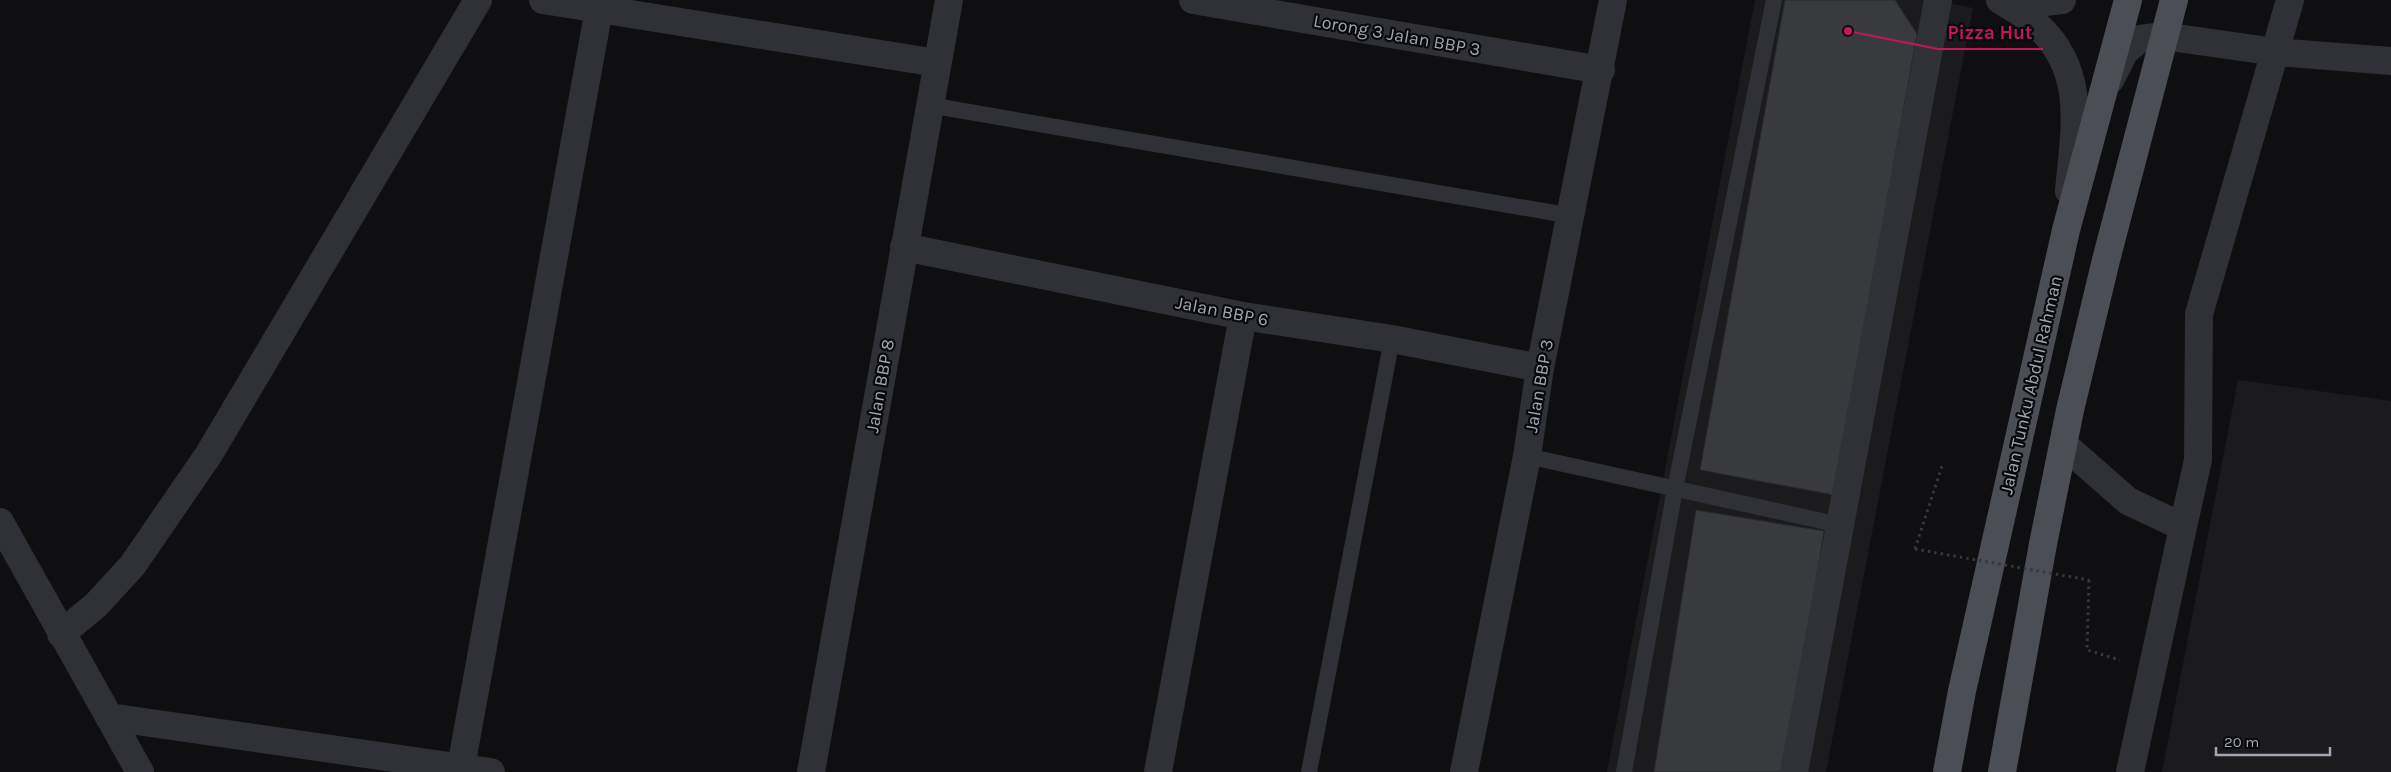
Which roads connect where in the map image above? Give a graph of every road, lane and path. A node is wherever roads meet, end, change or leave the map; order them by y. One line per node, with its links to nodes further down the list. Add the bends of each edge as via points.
1 (478, 0): 35 (street, via 209,454 132,566 96,605)
2 (543, 0): 14 (street)
3 (950, 0): 18 (street, Jalan BBP 8)
4 (1193, 0): 19 (street, Lorong 3 Jalan BBP 3)
5 (1613, 0): 19 (street, Jalan BBP 3)
6 (1774, 0): 31 (lane)
7 (1938, 0): 33 (street)
8 (2000, 0): 23 (street, via 2038,25 2058,48 2071,75 2076,108)
9 (2027, 0): 10 (street)
10 (2062, 0)
11 (2128, 0): 20 (main road, Jalan Tunku Abdul Rahman)
12 (2174, 0): 15 (main road)
13 (2290, 0): 16 (street)
14 (599, 9): 18 (street); 38 (street)
15 (2163, 36): 16 (street); 20 (street, via 2140,38 2125,52); 28 (main road)
16 (2276, 52): 17 (street); 34 (street, via 2199,314 2198,460)
17 (2391, 61)
18 (938, 63): 21 (street, Jalan BBP 8)
19 (1601, 70): 22 (street, Jalan BBP 3)
20 (2103, 92): 23 (main road, Jalan Tunku Abdul Rahman)
21 (930, 105): 22 (lane); 24 (street, Jalan BBP 8)
22 (1572, 216): 27 (street, Jalan BBP 3)
23 (2066, 230): 47 (main road, Jalan Tunku Abdul Rahman, via 1962,692)
24 (904, 247): 25 (street, Jalan BBP 6); 41 (street, Jalan BBP 8)
25 (1243, 316): 26 (street, Jalan BBP 6); 42 (street)
26 (1392, 339): 27 (street, Jalan BBP 6); 43 (lane)
27 (1540, 368): 29 (street, Jalan BBP 3)
28 (2063, 444): 34 (street, via 2128,500); 48 (main road)
29 (1527, 456): 31 (lane); 44 (street, Jalan BBP 3)
30 (1942, 466): 36 (path, bridge, via 1915,549 2088,580 2088,650)
31 (1675, 489): 33 (lane); 45 (lane)
32 (0, 522): 35 (street)
33 (1840, 525): 46 (street)
34 (2183, 526): 36 (street)
35 (61, 634): 37 (street)
36 (2152, 669): 49 (street)
37 (109, 717): 38 (street); 39 (street)
38 (461, 767): 40 (street)
39 (140, 772)
40 (491, 772)
41 (811, 772)
42 (1158, 772)
43 (1309, 772)
44 (1464, 772)
45 (1624, 772)
46 (1794, 772)
47 (1947, 772)
48 (2002, 772)
49 (2130, 772)

